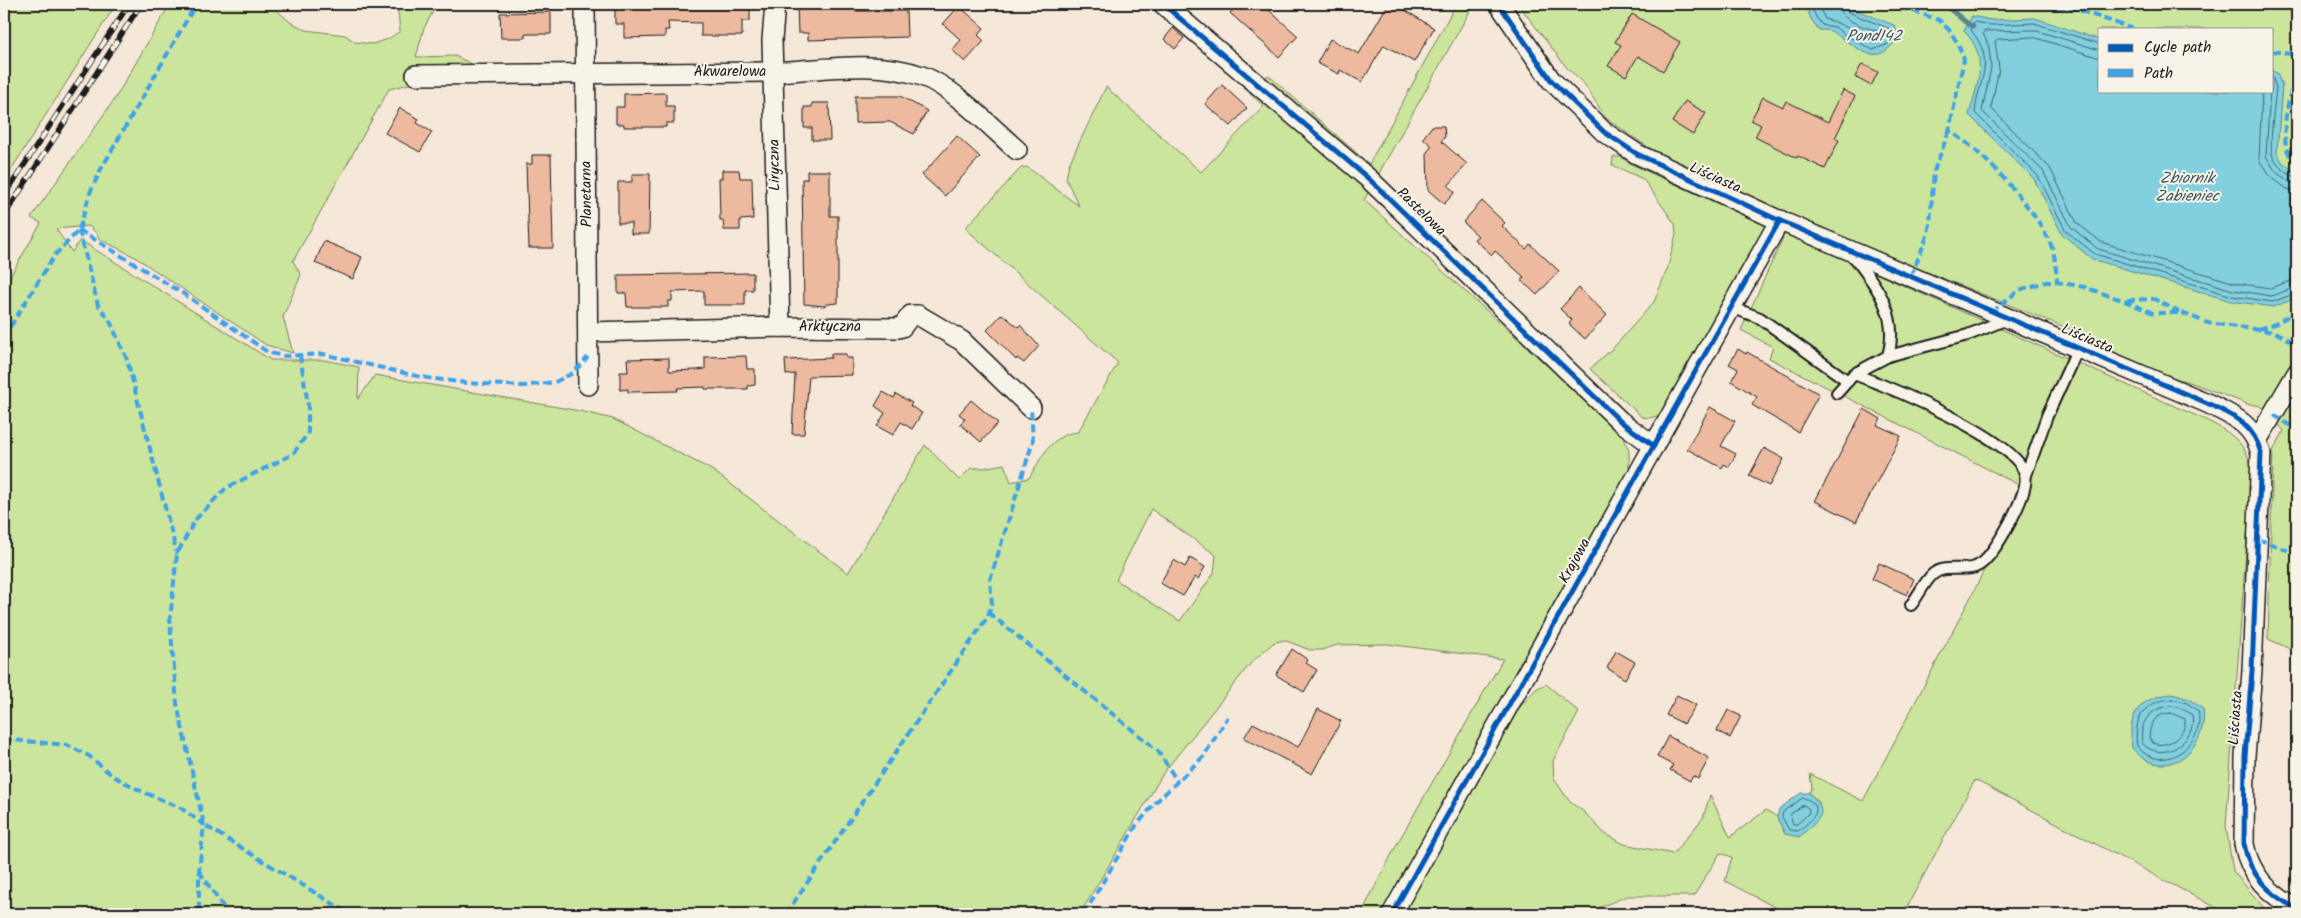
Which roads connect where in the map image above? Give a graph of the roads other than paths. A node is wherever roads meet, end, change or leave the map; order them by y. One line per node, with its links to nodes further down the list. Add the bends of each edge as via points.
1 (585, 4): 5 (street, Planetarna)
2 (775, 4): 6 (street, Liryczna, via 772,20)
3 (1162, 4): 23 (street, Pastelowa, via 1369,179 1620,421)
4 (1499, 4): 9 (street, Liściasta, via 1551,80 1604,132 1675,174)
5 (586, 72): 6 (street, Akwarelowa); 7 (street, Akwarelowa); 14 (street, Planetarna)
6 (773, 72): 8 (street, Akwarelowa, via 868,67 924,77 947,90); 13 (street, Liryczna)
7 (416, 75)
8 (1017, 150)
9 (1780, 220): 10 (street, Liściasta); 11 (street, Krajowa)
10 (1848, 250): 12 (street, Liściasta); 16 (lane, via 1884,301 1893,339)
11 (1731, 307): 18 (lane, via 1760,318); 23 (street, Krajowa)
12 (2008, 318): 15 (street, Liściasta); 16 (lane, via 1968,335)
13 (780, 327): 14 (street, Arktyczna); 21 (street, Arktyczna, via 898,328 911,315 918,315 962,341)
14 (589, 332): 19 (street, Planetarna)
15 (2078, 348): 22 (street, Liściasta, via 2234,416); 24 (lane, via 2047,416)
16 (1888, 356): 18 (lane)
17 (2297, 374): 22 (street)
18 (1851, 377): 20 (lane); 24 (lane, via 1886,386 1988,436 2018,461)
19 (588, 385)
20 (1837, 393)
21 (1031, 408)
22 (2258, 439): 26 (street, Liściasta, via 2261,479 2245,756 2244,844 2246,856 2260,882 2271,894)
23 (1654, 446): 27 (street, Krajowa)
24 (2026, 475): 25 (lane, via 2024,492 1997,546 1982,564 1970,570 1944,569 1933,574)
25 (1911, 605)
26 (2297, 909)
27 (1392, 914)

